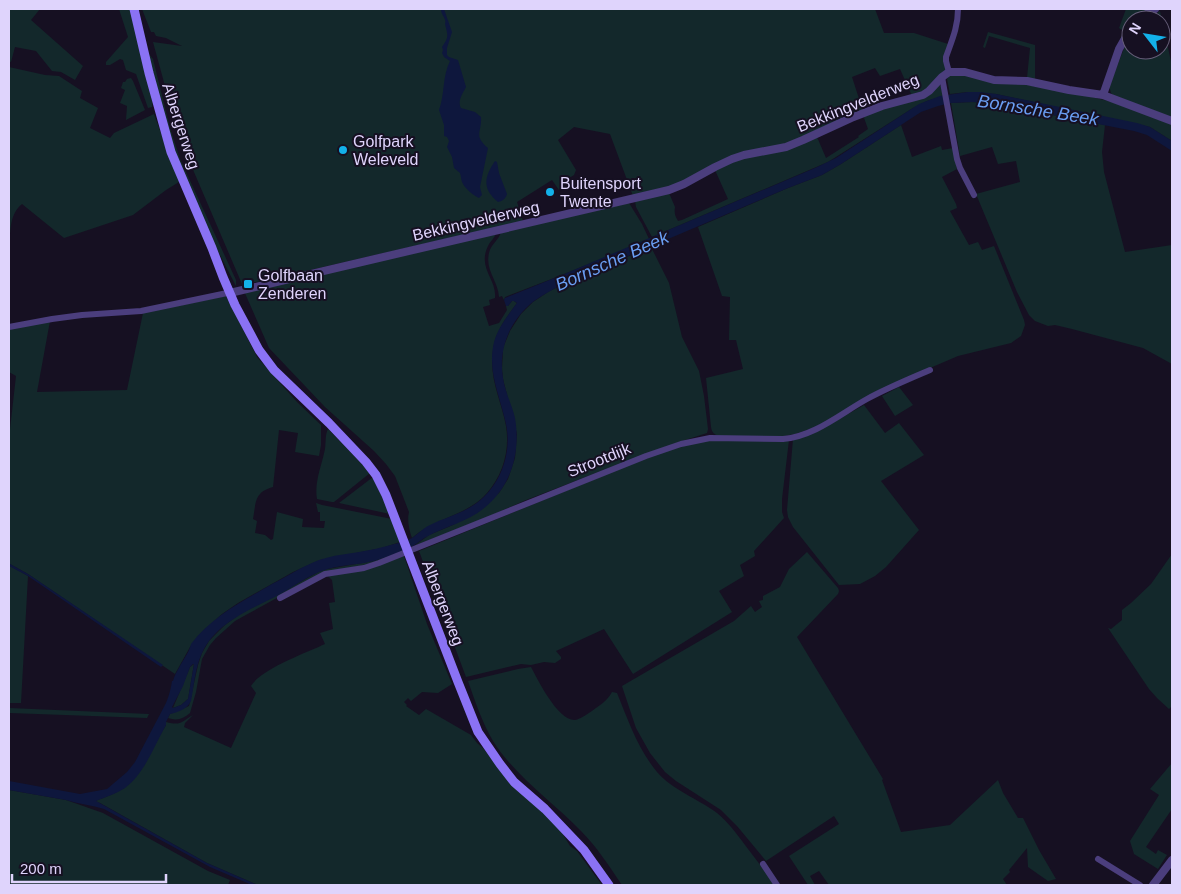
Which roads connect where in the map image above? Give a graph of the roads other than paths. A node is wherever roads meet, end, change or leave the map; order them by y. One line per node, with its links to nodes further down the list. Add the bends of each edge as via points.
1 (134, 9): 8 (main road, Albergerweg, via 171,152)
2 (958, 9): 4 (street, via 956,29 946,57)
3 (1121, 46): 5 (street)
4 (946, 75): 5 (street, via 959,71 994,80 1027,81); 7 (street, via 945,94 957,159); 8 (street, Bekkingvelderweg, via 923,96 844,120 786,147 732,159 669,190)
5 (1104, 95): 6 (street)
6 (1172, 121)
7 (974, 195)
8 (232, 292): 9 (street, Bekkingvelderweg, via 141,311 82,315); 11 (main road, Albergerweg, via 259,350 274,370 329,423 376,475)
9 (9, 327)
10 (930, 370): 11 (street, Strootdijk, via 801,435 783,439 710,438 681,444)
11 (408, 551): 12 (street, Strootdijk, via 372,566 325,574); 17 (main road, Albergerweg, via 482,739 514,782 584,850)
12 (280, 598)
13 (1098, 859): 19 (street)
14 (1172, 860): 16 (street)
15 (763, 864): 18 (street)
16 (1170, 867): 20 (street)
17 (609, 885)
18 (777, 885)
19 (1140, 885)
20 (1153, 885)

